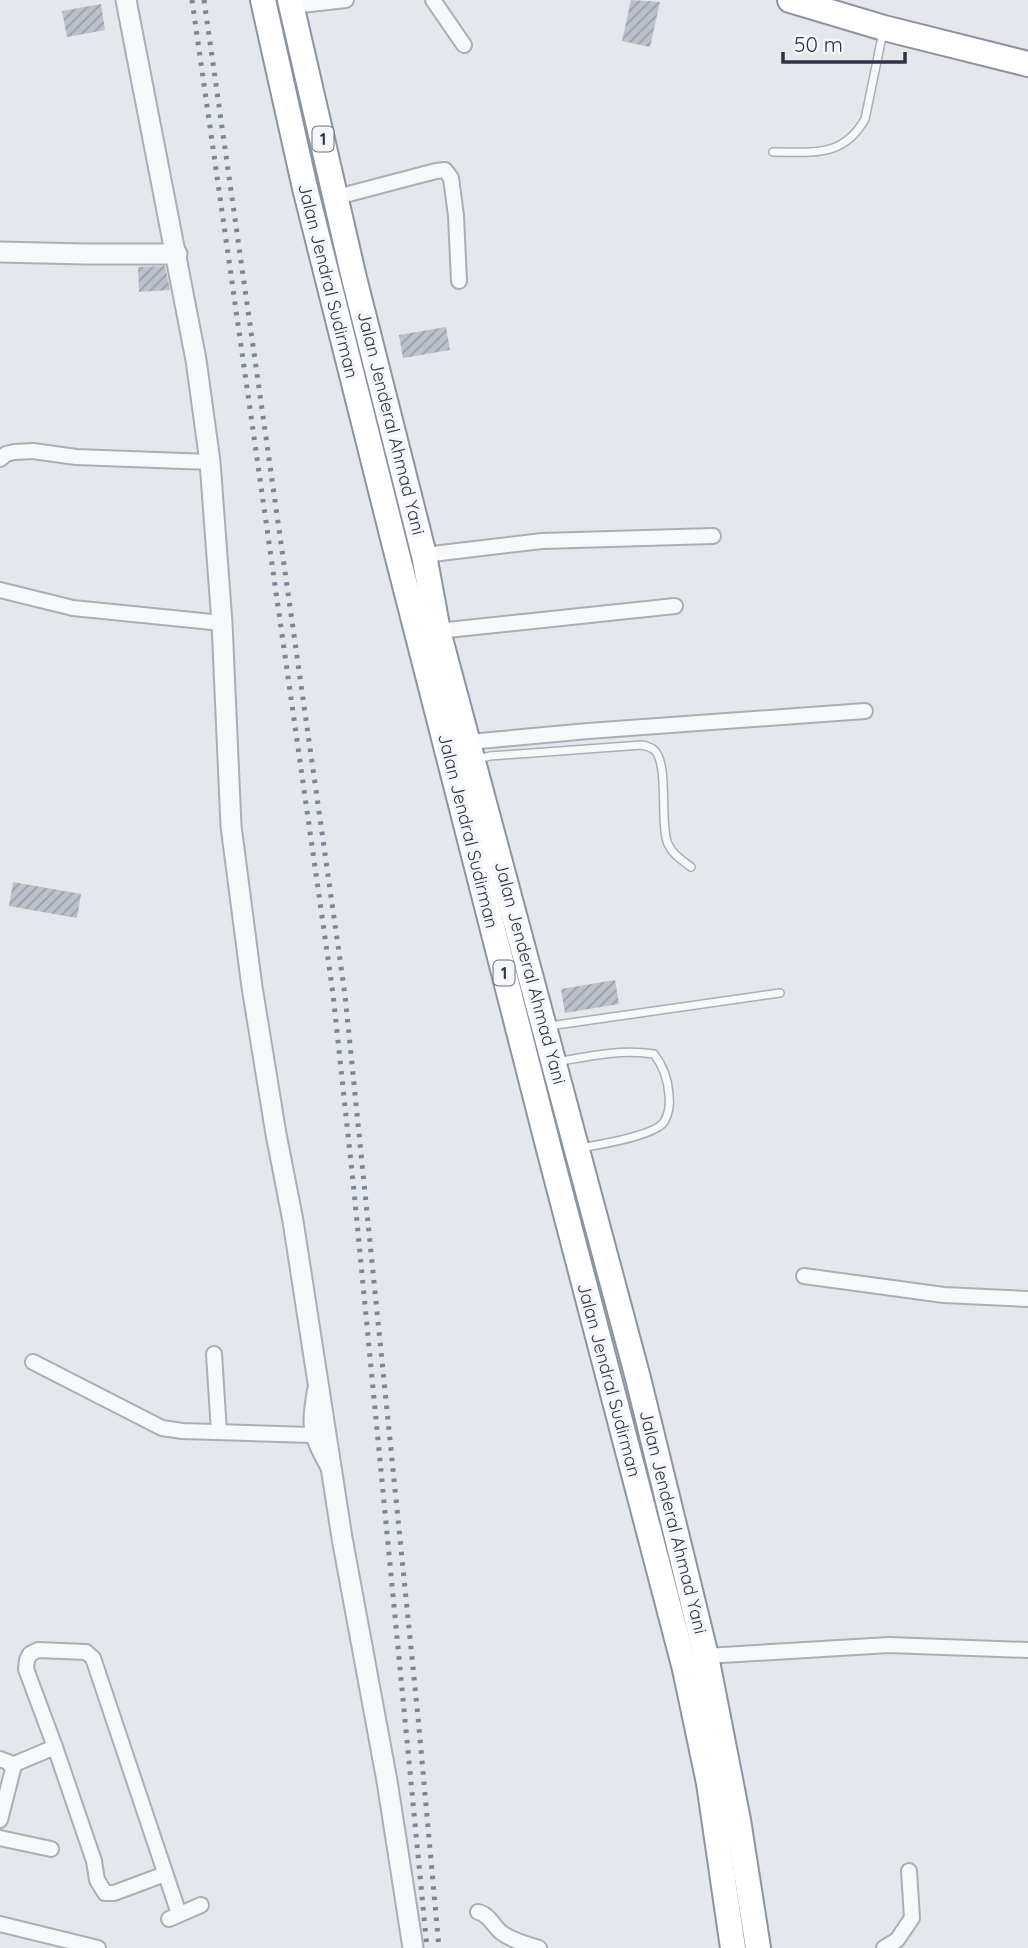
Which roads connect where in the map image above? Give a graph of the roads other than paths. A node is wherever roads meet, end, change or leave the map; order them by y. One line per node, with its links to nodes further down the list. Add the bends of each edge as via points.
1 (127, 0): 13 (street)
2 (263, 0): 29 (highway, Jalan Jendral Sudirman / 1, via 304,188)
3 (346, 0): 6 (street)
4 (433, 0): 8 (street)
5 (790, 0): 7 (highway)
6 (291, 3): 11 (highway, Jalan Jenderal Ahmad Yani / 1)
7 (884, 27): 9 (highway); 10 (lane, via 865,119 858,132 845,144 822,152)
8 (464, 45)
9 (1028, 64)
10 (773, 152)
11 (337, 197): 14 (street, via 444,170 451,177); 18 (highway, Jalan Jenderal Ahmad Yani / 1)
12 (0, 252): 13 (street)
13 (177, 254): 16 (street)
14 (459, 281)
15 (0, 459): 16 (street, via 14,452 33,451)
16 (210, 462): 21 (street)
17 (713, 536): 18 (street, via 542,541)
18 (424, 555): 22 (highway, Jalan Jenderal Ahmad Yani / 1)
19 (0, 590): 21 (street, via 74,608)
20 (675, 606): 22 (street)
21 (222, 623): 35 (street, via 233,839 252,988)
22 (438, 631): 24 (highway, Jalan Jenderal Ahmad Yani / 1)
23 (865, 711): 24 (street, via 601,730)
24 (471, 751): 25 (lane, via 490,756 642,745 654,749 663,779 668,843); 27 (highway, Jalan Jenderal Ahmad Yani / 1)
25 (691, 867)
26 (780, 993): 27 (lane)
27 (545, 1027): 28 (highway, Jalan Jenderal Ahmad Yani / 1)
28 (555, 1063): 29 (lane); 30 (highway, Jalan Jenderal Ahmad Yani / 1); 30 (lane, via 636,1051 654,1054 664,1066 670,1105 663,1123 647,1133)
29 (528, 1068): 30 (highway, Jalan Jendral Sudirman / 1)
30 (563, 1151): 40 (highway, Jalan Jenderal Ahmad Yani / 1, via 638,1378); 54 (highway, Jalan Jendral Sudirman / 1, via 685,1669 709,1783)
31 (804, 1276): 32 (street, via 944,1295)
32 (1028, 1299)
33 (214, 1354): 36 (street)
34 (33, 1362): 36 (street, via 156,1427)
35 (317, 1378): 37 (street); 38 (street)
36 (219, 1432): 37 (street)
37 (312, 1435): 38 (street)
38 (332, 1473): 52 (street)
39 (1028, 1650): 40 (street, via 889,1644)
40 (706, 1656): 55 (highway, Jalan Jenderal Ahmad Yani / 1)
41 (55, 1747): 42 (street); 47 (street, via 105,1893 114,1894); 47 (street, via 26,1669 27,1660 37,1650 86,1652 93,1657)
42 (6, 1762): 43 (street, via 12,1774)
43 (0, 1820)
44 (0, 1838): 45 (street)
45 (51, 1849)
46 (909, 1871): 56 (street, via 912,1917 897,1940)
47 (165, 1874): 48 (street, via 174,1917)
48 (201, 1905)
49 (478, 1912): 53 (street, via 485,1913 501,1933)
50 (0, 1924): 51 (street)
51 (98, 1948)
52 (413, 1948)
53 (539, 1948)
54 (733, 1948)
55 (758, 1948)
56 (884, 1948)

